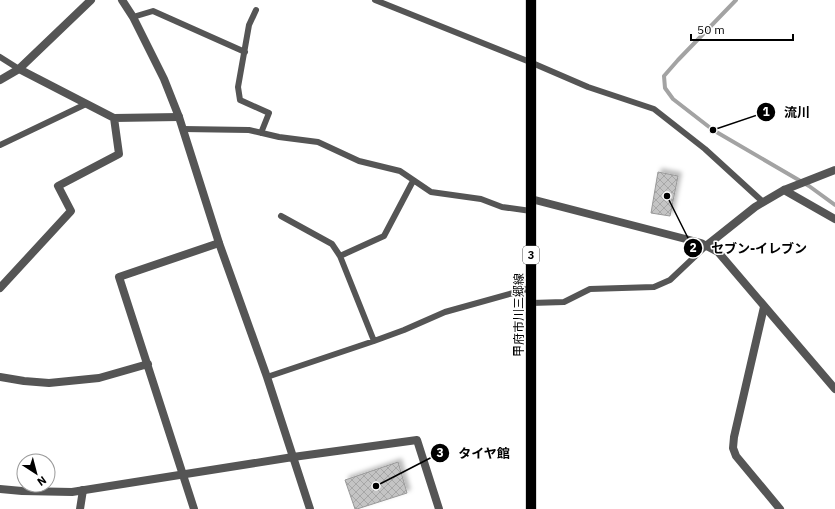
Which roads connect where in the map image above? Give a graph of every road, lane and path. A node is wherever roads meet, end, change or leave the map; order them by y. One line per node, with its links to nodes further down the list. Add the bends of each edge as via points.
1 (91, 0): 10 (street)
2 (122, 0): 6 (street)
3 (375, 0): 9 (lane)
4 (531, 0): 9 (main road, 甲府市川三郷線 / 3)
5 (256, 10): 7 (lane, via 249,25)
6 (133, 17): 7 (lane, via 154,11); 13 (street, via 164,79)
7 (245, 52): 16 (lane, via 238,87 240,100 269,113)
8 (0, 57): 10 (lane)
9 (530, 62): 21 (main road, 甲府市川三郷線 / 3); 22 (lane, via 588,87 654,109 706,149)
10 (19, 68): 11 (street); 12 (street)
11 (0, 80)
12 (86, 104): 14 (street); 17 (lane)
13 (179, 117): 14 (street); 15 (street)
14 (114, 118): 29 (street, via 119,154 58,186 71,212)
15 (183, 129): 16 (lane, via 249,130); 26 (street)
16 (262, 133): 19 (lane, via 318,142 359,162 400,171)
17 (0, 145)
18 (835, 170): 20 (street)
19 (413, 181): 23 (lane, via 431,192); 28 (lane, via 384,236)
20 (784, 190): 22 (street); 25 (street)
21 (531, 200): 23 (main road, 甲府市川三郷線 / 3); 27 (street)
22 (763, 202): 27 (street)
23 (530, 211): 30 (main road, 甲府市川三郷線 / 3)
24 (280, 216): 28 (lane, via 332,244)
25 (835, 219)
26 (220, 243): 34 (street, via 119,278); 36 (street)
27 (706, 246): 31 (lane, via 670,280 654,287 590,289 564,302); 32 (street, via 718,252)
28 (340, 256): 33 (lane)
29 (0, 288)
30 (531, 288): 31 (main road, 甲府市川三郷線 / 3); 33 (lane, via 445,312)
31 (531, 303): 46 (main road, 甲府市川三郷線 / 3)
32 (764, 307): 37 (street); 47 (street, via 733,448 736,456)
33 (374, 341): 36 (lane)
34 (148, 364): 35 (street, via 99,378 49,383); 39 (street)
35 (0, 377)
36 (267, 377): 38 (street)
37 (835, 389)
38 (293, 457): 39 (street); 44 (street); 45 (street, via 416,440)
39 (182, 474): 41 (street); 43 (street)
40 (0, 489): 41 (street, via 72,492)
41 (83, 490): 42 (street)
42 (80, 509)
43 (194, 509)
44 (310, 509)
45 (439, 509)
46 (531, 509)
47 (780, 509)

